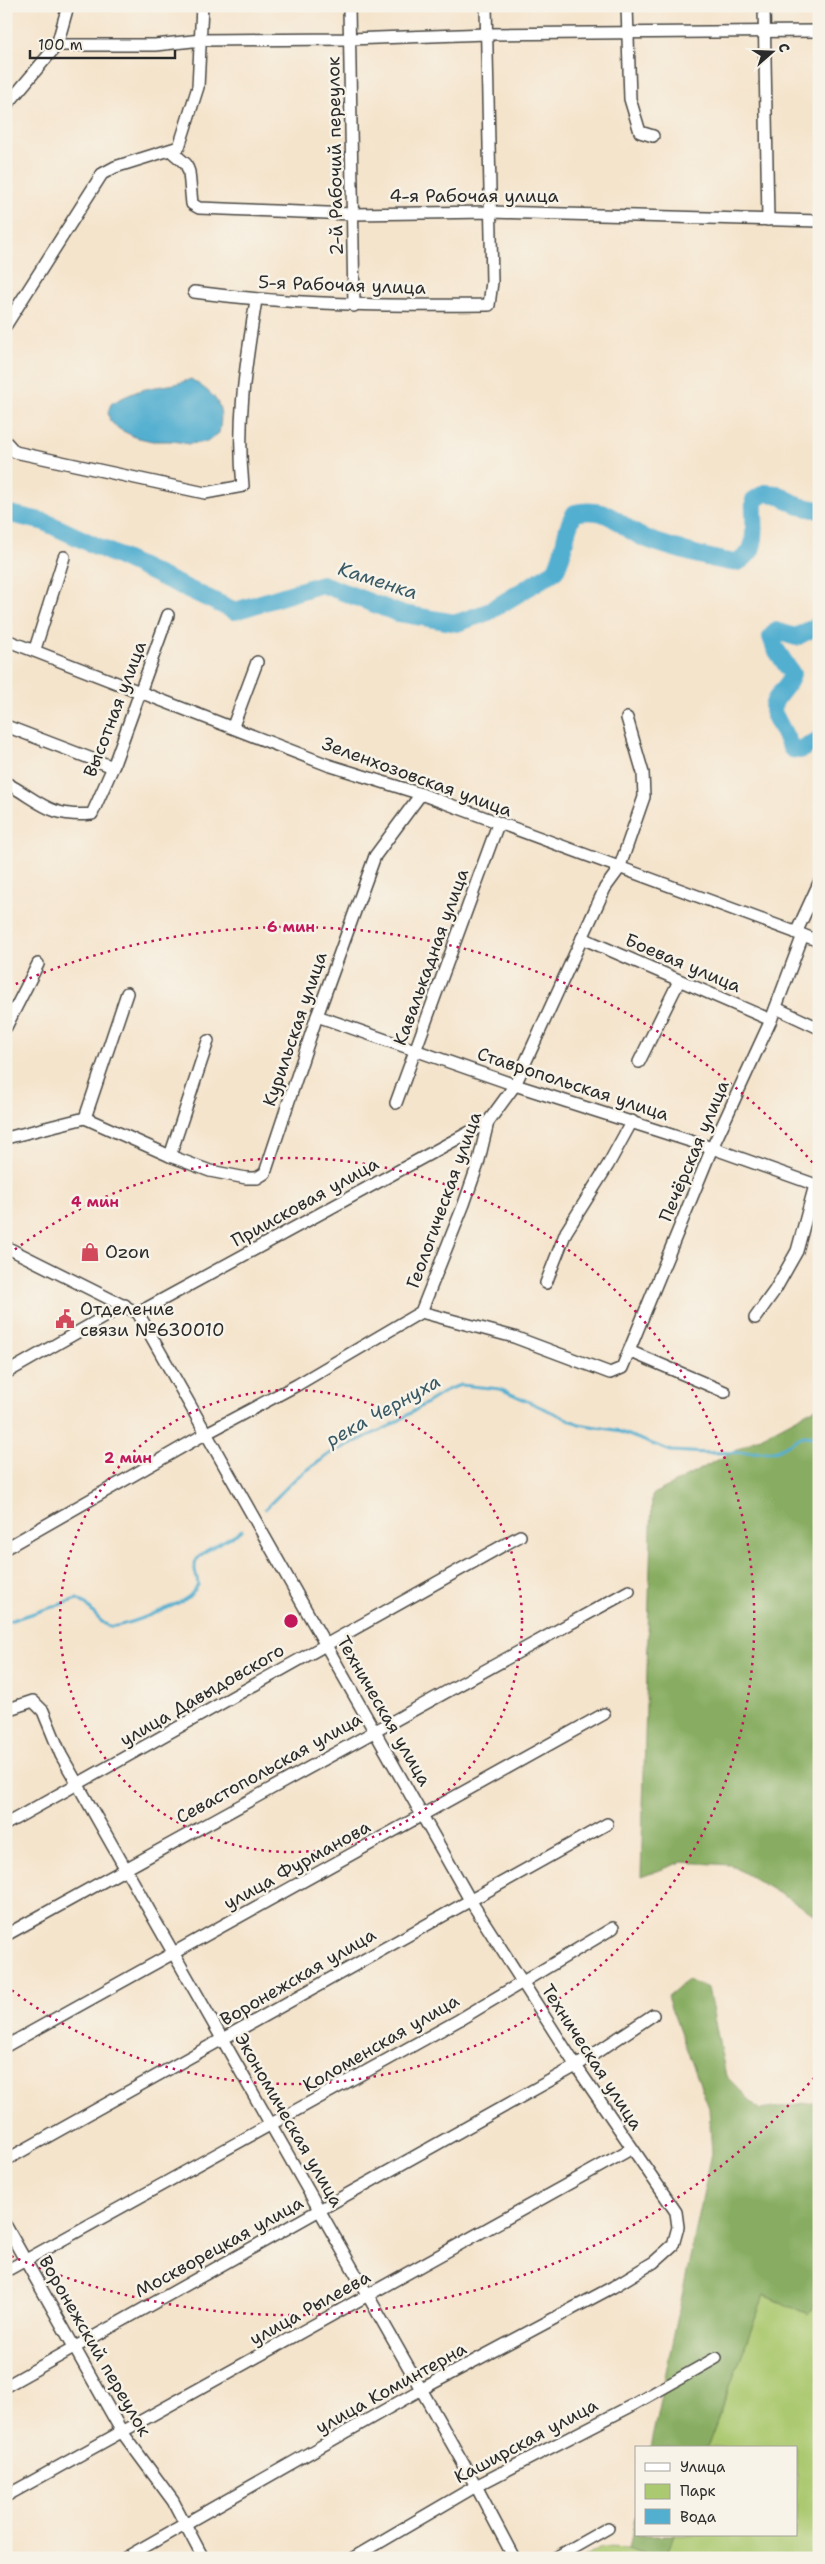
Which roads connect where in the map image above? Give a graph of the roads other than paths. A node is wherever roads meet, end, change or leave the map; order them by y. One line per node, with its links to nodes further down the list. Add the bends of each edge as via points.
1 (68, 6): 13 (street)
2 (202, 6): 12 (street)
3 (349, 6): 11 (street, 2-й Рабочий переулок)
4 (486, 6): 10 (street)
5 (627, 6): 9 (street)
6 (764, 6): 7 (street)
7 (764, 30): 8 (street); 9 (street); 19 (street)
8 (819, 31)
9 (627, 32): 10 (street); 15 (street, via 634,118 640,132)
10 (487, 34): 11 (street); 17 (street)
11 (350, 39): 12 (street); 18 (street, 2-й Рабочий переулок)
12 (202, 40): 13 (street, via 155,45); 16 (street, via 198,87 184,138 179,147)
13 (57, 45): 14 (street)
14 (6, 106)
15 (652, 136)
16 (171, 151): 18 (street, 4-я Рабочая улица, via 186,164 192,204 199,208); 24 (street, via 115,167 102,174)
17 (490, 212): 18 (street, 4-я Рабочая улица); 19 (street, 4-я Рабочая улица); 23 (street, 5-я Рабочая улица, via 492,282 489,305)
18 (353, 214): 23 (street, 2-й Рабочий переулок)
19 (768, 220): 20 (street, 4-я Рабочая улица)
20 (819, 221)
21 (194, 292): 22 (street, 5-я Рабочая улица)
22 (256, 300): 23 (street, 5-я Рабочая улица); 25 (street, via 241,412 243,486 205,493 178,488 15,452)
23 (354, 306)
24 (6, 324)
25 (6, 442)
26 (64, 557): 29 (street)
27 (168, 615): 31 (street, Высотная улица)
28 (6, 640): 29 (street, Зеленхозовская улица)
29 (35, 650): 31 (street, Зеленхозовская улица)
30 (257, 662): 34 (street)
31 (140, 690): 34 (street, Зеленхозовская улица); 35 (street, Высотная улица)
32 (627, 718): 39 (street, Геологическая улица, via 645,784 644,798)
33 (6, 726): 35 (street)
34 (232, 726): 37 (street, Зеленхозовская улица, via 328,765)
35 (113, 767): 36 (street, Высотная улица, via 92,814 74,816 45,808)
36 (6, 783)
37 (421, 794): 38 (street, Зеленхозовская улица); 48 (street, Курильская улица, via 375,856)
38 (498, 824): 39 (street, Зеленхозовская улица); 53 (street, Кавалькадная улица)
39 (619, 868): 41 (street, Зеленхозовская улица); 42 (street, Геологическая улица, via 605,888)
40 (819, 883): 41 (street, Печёрская улица)
41 (800, 934): 43 (street, Зеленхозовская улица); 47 (street, Печёрская улица)
42 (582, 938): 45 (street, Боевая улица); 55 (street, Геологическая улица)
43 (819, 941)
44 (38, 964): 50 (street)
45 (679, 981): 49 (street, Боевая улица); 54 (street)
46 (127, 993): 57 (street)
47 (776, 1008): 49 (street, Печёрская улица); 51 (street)
48 (317, 1016): 53 (street, Ставропольская улица); 62 (street, Курильская улица, via 265,1173 257,1178 246,1178)
49 (771, 1020): 61 (street, Печёрская улица)
50 (6, 1028)
51 (819, 1028)
52 (208, 1041): 62 (street)
53 (415, 1050): 55 (street, Ставропольская улица); 56 (street, Кавалькадная улица)
54 (639, 1062)
55 (515, 1084): 58 (street, Ставропольская улица); 59 (street, Геологическая улица)
56 (396, 1103)
57 (85, 1118): 60 (street); 62 (street)
58 (632, 1121): 61 (street, Ставропольская улица); 65 (street, via 566,1232)
59 (488, 1122): 67 (street, Геологическая улица, via 464,1204); 68 (street, Приисковая улица)
60 (6, 1138)
61 (712, 1148): 63 (street, Ставропольская улица); 70 (street, Печёрская улица)
62 (170, 1156)
63 (817, 1186): 69 (street, via 797,1251)
64 (6, 1246): 66 (street, Техническая улица)
65 (546, 1284)
66 (125, 1305): 68 (street, Техническая улица); 71 (street)
67 (421, 1312): 70 (street, Печёрская улица, via 514,1337 610,1373 622,1368); 73 (street, Геологическая улица, via 297,1385)
68 (138, 1313): 73 (street, Техническая улица)
69 (755, 1318)
70 (629, 1351): 72 (street)
71 (6, 1373)
72 (725, 1392)
73 (205, 1434): 75 (street, Геологическая улица); 77 (street, Техническая улица)
74 (520, 1536): 77 (street, улица Давыдовского)
75 (6, 1548)
76 (630, 1591): 80 (street, Севастопольская улица)
77 (326, 1644): 80 (street, Техническая улица); 81 (street, улица Давыдовского)
78 (6, 1710): 81 (street, Экономическая улица, via 33,1700 43,1711 61,1755)
79 (604, 1714): 82 (street, улица Фурманова)
80 (376, 1729): 82 (street, Техническая улица); 85 (street, Севастопольская улица)
81 (80, 1784): 83 (street, улица Давыдовского); 85 (street, Экономическая улица)
82 (422, 1815): 86 (street, Техническая улица); 89 (street, улица Фурманова)
83 (6, 1824)
84 (607, 1824): 86 (street, Воронежская улица)
85 (127, 1868): 88 (street, Севастопольская улица); 89 (street, Экономическая улица)
86 (470, 1900): 90 (street, Техническая улица); 92 (street, Воронежская улица)
87 (613, 1928): 90 (street, Коломенская улица)
88 (6, 1935)
89 (174, 1953): 92 (street, Экономическая улица); 93 (street, улица Фурманова)
90 (522, 1982): 94 (street, Техническая улица); 95 (street, Коломенская улица)
91 (654, 2015): 94 (street, Москворецкая улица)
92 (223, 2040): 95 (street, Экономическая улица); 97 (street, Воронежская улица)
93 (6, 2046)
94 (576, 2066): 96 (street, Техническая улица); 98 (street, Москворецкая улица)
95 (271, 2126): 98 (street, Экономическая улица); 101 (street, Коломенская улица)
96 (632, 2149): 100 (street, Техническая улица, via 676,2212 678,2227); 103 (street, улица Рылеева)
97 (6, 2160)
98 (320, 2210): 103 (street, Экономическая улица); 104 (street, Москворецкая улица)
99 (6, 2226): 101 (street, Воронежский переулок)
100 (672, 2245): 107 (street, улица Коминтерна, via 654,2262 612,2287)
101 (26, 2260): 102 (street, Коломенская улица); 104 (street, Воронежский переулок)
102 (6, 2271)
103 (367, 2296): 107 (street, Экономическая улица); 108 (street, улица Рылеева)
104 (74, 2348): 106 (street, Москворецкая улица); 108 (street, Воронежский переулок)
105 (716, 2358): 109 (street, Каширская улица)
106 (6, 2386)
107 (420, 2390): 109 (street, Экономическая улица); 111 (street, улица Коминтерна)
108 (122, 2432): 110 (street, улица Рылеева); 111 (street, Воронежский переулок, via 173,2501)
109 (476, 2486): 115 (street, Каширская улица); 116 (street, Экономическая улица)
110 (6, 2496)
111 (186, 2525): 113 (street, улица Коминтерна); 114 (street, Воронежский переулок)
112 (608, 2528): 117 (street)
113 (125, 2558)
114 (203, 2558)
115 (353, 2558)
116 (514, 2558)
117 (556, 2558)

